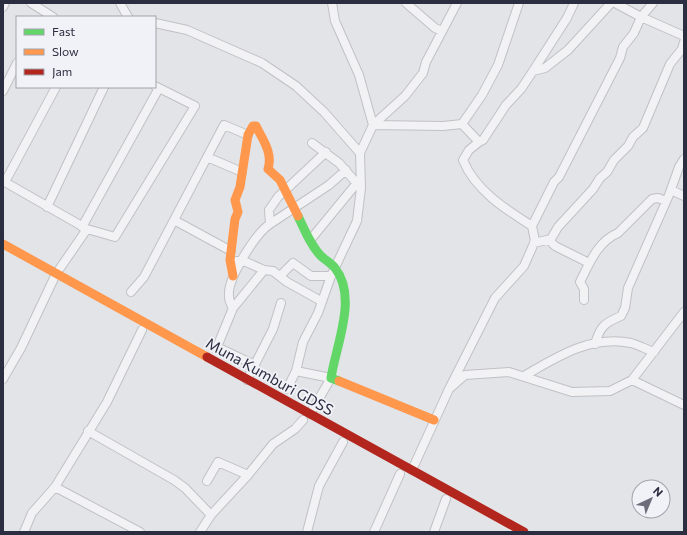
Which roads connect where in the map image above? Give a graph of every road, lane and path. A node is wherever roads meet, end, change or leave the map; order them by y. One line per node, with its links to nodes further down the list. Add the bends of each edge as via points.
1 (5, 3): 12 (street)
2 (31, 3): 13 (street)
3 (120, 3): 14 (street)
4 (332, 3): 26 (street, via 335,21 359,75)
5 (406, 3): 17 (street)
6 (457, 3): 17 (street)
7 (519, 3): 27 (street, via 498,65)
8 (574, 3): 21 (street)
9 (611, 3): 21 (street, via 568,50 545,68)
10 (615, 3): 15 (street)
11 (653, 3): 15 (street)
12 (3, 7)
13 (42, 14)
14 (127, 16)
15 (641, 17): 18 (street); 47 (street, via 634,33 623,47 620,58)
16 (156, 24): 32 (street, via 187,30 262,63 296,86 324,112)
17 (442, 31): 26 (street, via 423,73 405,96)
18 (684, 36)
19 (684, 42): 50 (street, via 682,49 670,64 643,128)
20 (16, 65): 25 (street)
21 (534, 71): 29 (street)
22 (157, 87): 48 (street); 48 (street, via 195,106 114,237)
23 (55, 88): 37 (street)
24 (104, 88): 43 (street)
25 (3, 90)
26 (373, 124): 27 (street); 32 (street)
27 (462, 124): 29 (street)
28 (248, 135): 33 (street, via 224,125); 36 (main road); 39 (main road, via 253,126 256,126 270,154 271,163 268,169)
29 (479, 142): 47 (street, via 469,150 463,160 467,171 486,192)
30 (312, 143): 31 (street)
31 (326, 152): 35 (street); 39 (street)
32 (360, 153): 38 (street)
33 (207, 158): 36 (street); 45 (street)
34 (684, 159): 40 (street)
35 (346, 170): 38 (street); 44 (street, via 329,185)
36 (242, 172): 54 (main road, via 235,200 238,212)
37 (4, 182): 43 (street)
38 (359, 186): 49 (street); 57 (street, via 357,221)
39 (285, 188): 44 (main road); 46 (street, via 269,210)
40 (671, 190): 41 (street); 42 (street)
41 (684, 196)
42 (666, 201): 56 (street, via 652,199 601,246); 70 (street, via 628,288 621,316 608,322 599,331)
43 (47, 207): 48 (street)
44 (294, 208): 46 (street); 49 (main road, via 296,216)
45 (174, 220): 54 (street); 63 (street, via 144,277)
46 (270, 224): 55 (street, via 256,238)
47 (532, 226): 51 (street)
48 (84, 228): 62 (street)
49 (311, 239): 57 (main road, via 320,255)
50 (549, 240): 51 (street); 56 (street, via 555,246)
51 (534, 243): 80 (street, via 524,266 495,298)
52 (3, 244): 62 (main road, Muna Kumburi GDSS)
53 (3, 253): 62 (main road, Muna Kumburi GDSS)
54 (231, 255): 55 (street); 59 (main road)
55 (242, 262): 58 (street); 59 (street)
56 (589, 263): 65 (street, via 580,282 584,289)
57 (335, 268): 61 (street); 76 (main road, via 346,287 344,327)
58 (264, 270): 60 (street, via 273,271); 67 (street)
59 (233, 276): 67 (street, via 228,296)
60 (280, 276): 61 (street, via 293,263 311,276); 64 (street)
61 (331, 276): 64 (street)
62 (55, 277): 69 (main road, Muna Kumburi GDSS); 74 (street, via 21,348); 77 (main road, Muna Kumburi GDSS)
63 (131, 292)
64 (321, 300): 73 (street, via 318,313 303,342)
65 (584, 300)
66 (281, 303): 72 (street, via 273,329)
67 (233, 308): 72 (street, via 217,346)
68 (684, 312): 71 (street)
69 (142, 330): 82 (main road, Muna Kumburi GDSS); 84 (street, via 107,402)
70 (594, 344): 71 (street, via 631,343); 75 (street, via 569,350)
71 (654, 352): 78 (street)
72 (255, 365): 77 (street)
73 (296, 371): 76 (street); 79 (street)
74 (4, 374)
75 (524, 376): 78 (street, via 572,392 610,391); 80 (street, via 509,372 465,375)
76 (330, 378): 82 (street); 83 (main road)
77 (247, 380): 82 (main road, Muna Kumburi GDSS)
78 (632, 380): 81 (street)
79 (287, 389)
80 (449, 389): 83 (street)
81 (684, 405)
82 (306, 417): 85 (main road, Muna Kumburi GDSS); 86 (main road, Muna Kumburi GDSS); 88 (street, via 295,429 273,444)
83 (434, 420): 86 (street)
84 (88, 431): 90 (street); 92 (street, via 174,480)
85 (343, 442): 87 (main road, Muna Kumburi GDSS); 96 (street, via 319,486)
86 (412, 470): 100 (main road, Muna Kumburi GDSS)
87 (400, 474): 91 (main road, Muna Kumburi GDSS); 97 (street)
88 (248, 475): 89 (street, via 218,462); 92 (street)
89 (207, 481)
90 (55, 487): 93 (street, via 32,513); 94 (street)
91 (446, 499): 98 (street); 99 (main road, Muna Kumburi GDSS)
92 (211, 516): 95 (street)
93 (24, 532)
94 (140, 532)
95 (200, 532)
96 (307, 532)
97 (374, 532)
98 (434, 532)
99 (506, 532)
100 (524, 532)

